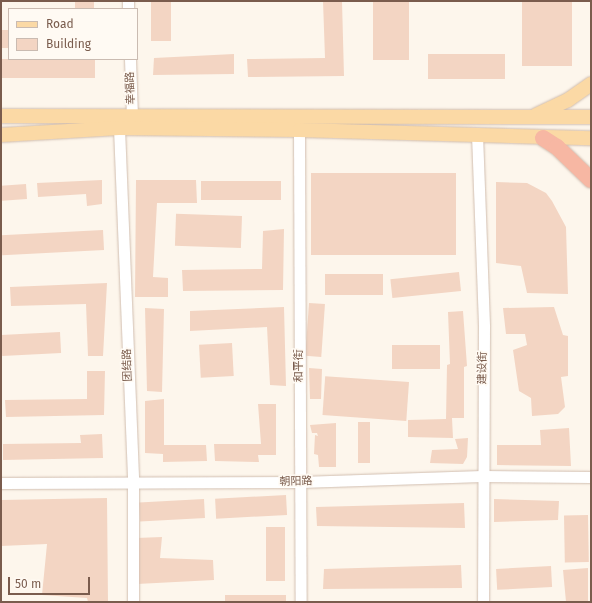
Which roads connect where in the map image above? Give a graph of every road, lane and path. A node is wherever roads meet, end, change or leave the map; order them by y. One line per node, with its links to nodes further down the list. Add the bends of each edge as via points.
1 (130, 60): 4 (street, 幸福路)
2 (591, 84): 5 (main road, via 568,100)
3 (6, 116): 4 (main road)
4 (132, 117): 5 (main road)
5 (531, 117): 6 (main road)
6 (591, 118)
7 (119, 128): 8 (main road); 10 (main road); 18 (street, 团结路)
8 (299, 130): 9 (main road); 16 (street, 和平街)
9 (477, 134): 11 (main road); 14 (street, 建设街, via 484,327)
10 (6, 135)
11 (543, 138): 12 (main road); 13 (highway, via 557,146)
12 (591, 138)
13 (591, 180)
14 (482, 476): 15 (street, 朝阳路); 16 (street, 朝阳路); 21 (street, 建设街)
15 (591, 477)
16 (300, 482): 18 (street, 朝阳路); 20 (street, 和平街)
17 (1, 483): 18 (street, 朝阳路)
18 (133, 483): 19 (street, 团结路)
19 (133, 602)
20 (300, 602)
21 (483, 602)

